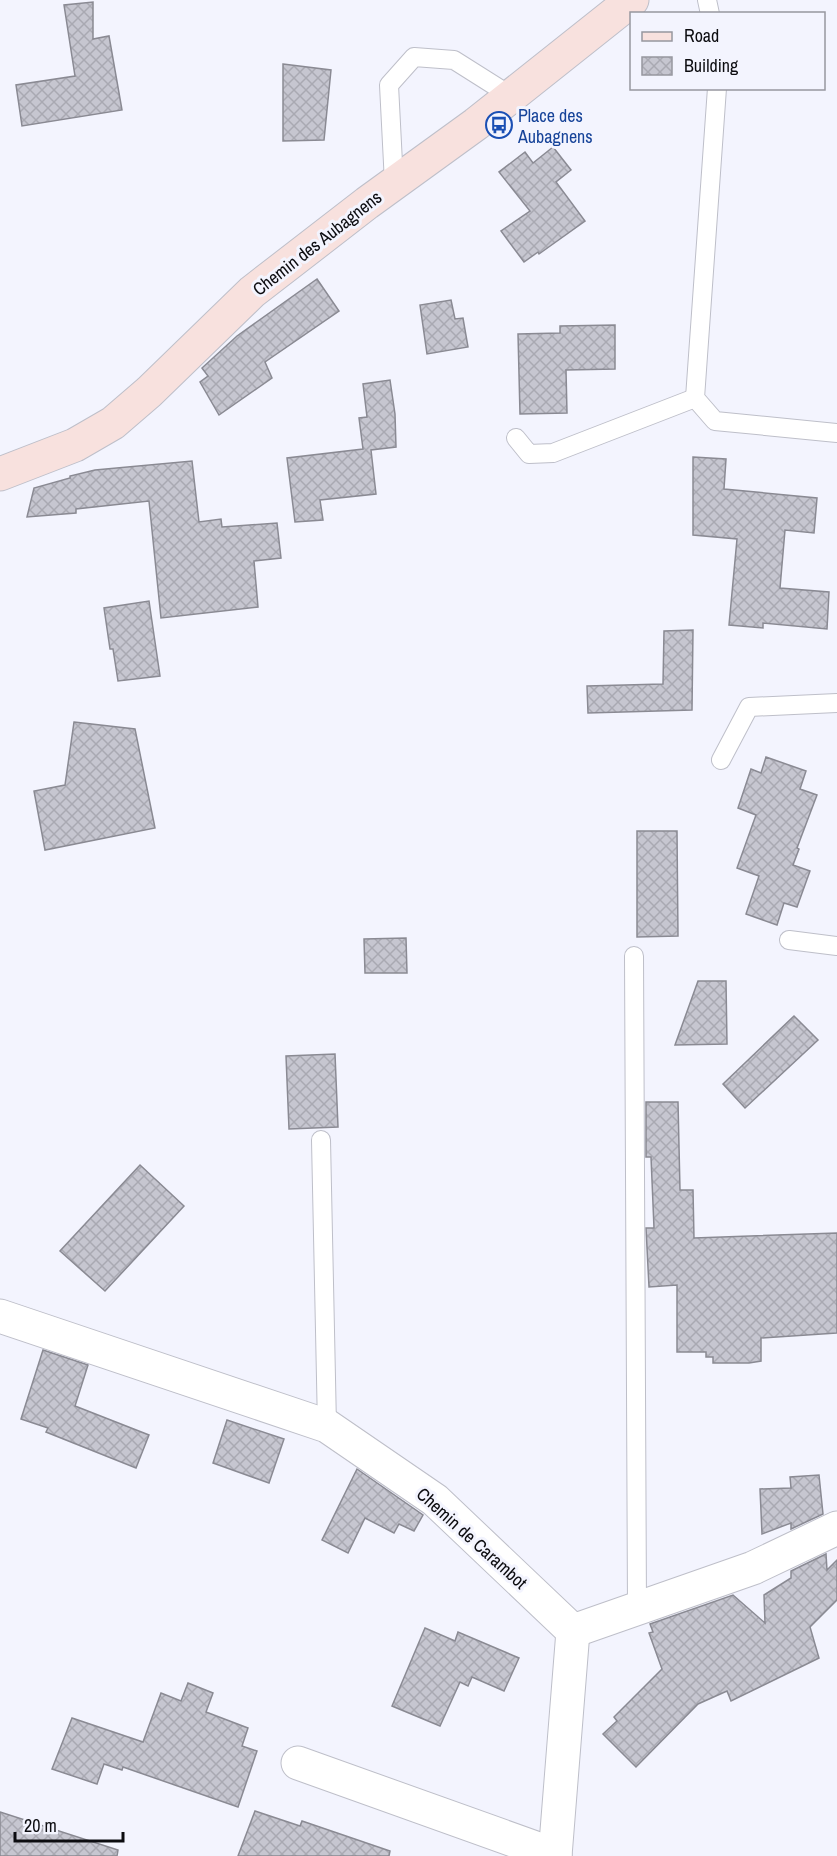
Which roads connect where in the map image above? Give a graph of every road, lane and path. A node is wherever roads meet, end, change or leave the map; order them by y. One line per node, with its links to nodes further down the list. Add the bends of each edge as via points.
1 (632, 0): 3 (street, Chemin des Aubagnens)
2 (717, 90): 5 (lane)
3 (511, 96): 4 (street, Chemin des Aubagnens); 4 (lane, via 454,60 414,57 389,85)
4 (394, 183): 8 (street, Chemin des Aubagnens, via 252,292 113,423 75,445)
5 (695, 398): 6 (lane, via 715,421); 7 (lane, via 553,453 529,454)
6 (837, 433)
7 (516, 438)
8 (0, 474)
9 (837, 703): 10 (lane, via 749,707)
10 (721, 760)
11 (789, 940): 12 (lane)
12 (837, 946)
13 (634, 956): 18 (lane)
14 (321, 1140): 16 (lane)
15 (0, 1316): 16 (street, Chemin de Carambot)
16 (327, 1426): 19 (street, Chemin de Carambot, via 435,1500)
17 (837, 1528): 18 (street, via 753,1568)
18 (638, 1608): 19 (street)
19 (573, 1631): 21 (street)
20 (298, 1763): 21 (street)
21 (555, 1856)

